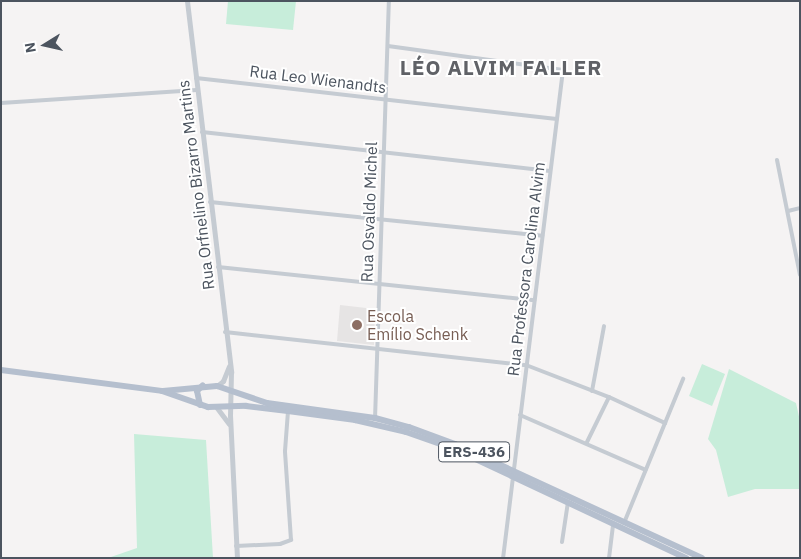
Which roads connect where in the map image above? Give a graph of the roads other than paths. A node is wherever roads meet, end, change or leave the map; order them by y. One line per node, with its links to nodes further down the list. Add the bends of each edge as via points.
1 (187, 1): 4 (street, Rua Orfnelino Bizarro Martins)
2 (389, 1): 3 (street, Rua Osvaldo Michel)
3 (388, 46): 6 (street, Rua Osvaldo Michel); 8 (street, Rua Professora Carolina Alvim, via 563,70)
4 (196, 78): 5 (street, Rua Orfnelino Bizarro Martins); 6 (street, Rua Leo Wienandts)
5 (197, 90): 7 (street); 9 (street, Rua Orfnelino Bizarro Martins)
6 (386, 100): 8 (street, Rua Leo Wienandts); 10 (street, Rua Osvaldo Michel)
7 (1, 104)
8 (556, 119): 12 (street, Rua Professora Carolina Alvim)
9 (202, 132): 10 (street); 13 (street, Rua Orfnelino Bizarro Martins)
10 (384, 152): 12 (street); 16 (street, Rua Osvaldo Michel)
11 (777, 160): 15 (street)
12 (550, 171): 17 (street, Rua Professora Carolina Alvim)
13 (210, 202): 16 (street); 19 (street, Rua Orfnelino Bizarro Martins)
14 (800, 208): 15 (street)
15 (788, 211): 18 (street)
16 (382, 220): 17 (street); 21 (street, Rua Osvaldo Michel)
17 (542, 236): 22 (street, Rua Professora Carolina Alvim)
18 (798, 260): 20 (street)
19 (218, 267): 21 (street); 24 (street, Rua Orfnelino Bizarro Martins)
20 (800, 275)
21 (380, 284): 22 (street); 25 (street, Rua Osvaldo Michel)
22 (534, 300): 27 (street, Rua Professora Carolina Alvim)
23 (604, 326): 32 (street)
24 (226, 332): 25 (street); 26 (street, Rua Orfnelino Bizarro Martins)
25 (377, 349): 27 (street); 41 (street, Rua Osvaldo Michel)
26 (229, 365): 31 (street, via 223,381); 34 (street, Rua Orfnelino Bizarro Martins)
27 (526, 365): 32 (street); 40 (street, Rua Professora Carolina Alvim)
28 (1, 370): 33 (main road, ERS-436)
29 (684, 379): 42 (street)
30 (204, 384): 31 (main road, ERS-436); 33 (main road, ERS-436); 36 (main road, via 197,391)
31 (217, 386): 34 (main road, ERS-436)
32 (592, 390): 35 (street)
33 (162, 391): 36 (main road, ERS-436)
34 (232, 391): 37 (street, Rua Orfnelino Bizarro Martins); 39 (main road, ERS-436, via 247,399)
35 (610, 397): 42 (street); 44 (street)
36 (200, 405): 38 (main road, ERS-436)
37 (230, 406): 38 (main road, ERS-436); 39 (main road, ERS-436); 43 (street, Rua Orfnelino Bizarro Martins)
38 (217, 408): 43 (street)
39 (288, 409): 41 (main road, ERS-436); 51 (street, via 285,451 292,538 280,544)
40 (520, 415): 44 (street); 46 (street, Rua Professora Carolina Alvim)
41 (375, 421): 46 (main road, ERS-436, via 455,444)
42 (665, 423): 45 (street)
43 (230, 427): 51 (street, Rua Orfnelino Bizarro Martins)
44 (587, 442): 45 (street)
45 (646, 470): 49 (street)
46 (513, 473): 47 (main road, ERS-436); 48 (main road, ERS-436); 53 (street, Rua Professora Carolina Alvim)
47 (568, 502): 48 (main road, ERS-436); 50 (street)
48 (614, 520): 49 (main road, ERS-436); 54 (street)
49 (624, 525): 55 (main road, ERS-436); 56 (main road, ERS-436)
50 (562, 542)
51 (236, 546): 52 (street, Rua Orfnelino Bizarro Martins)
52 (237, 558)
53 (503, 558)
54 (609, 558)
55 (686, 558)
56 (702, 558)

